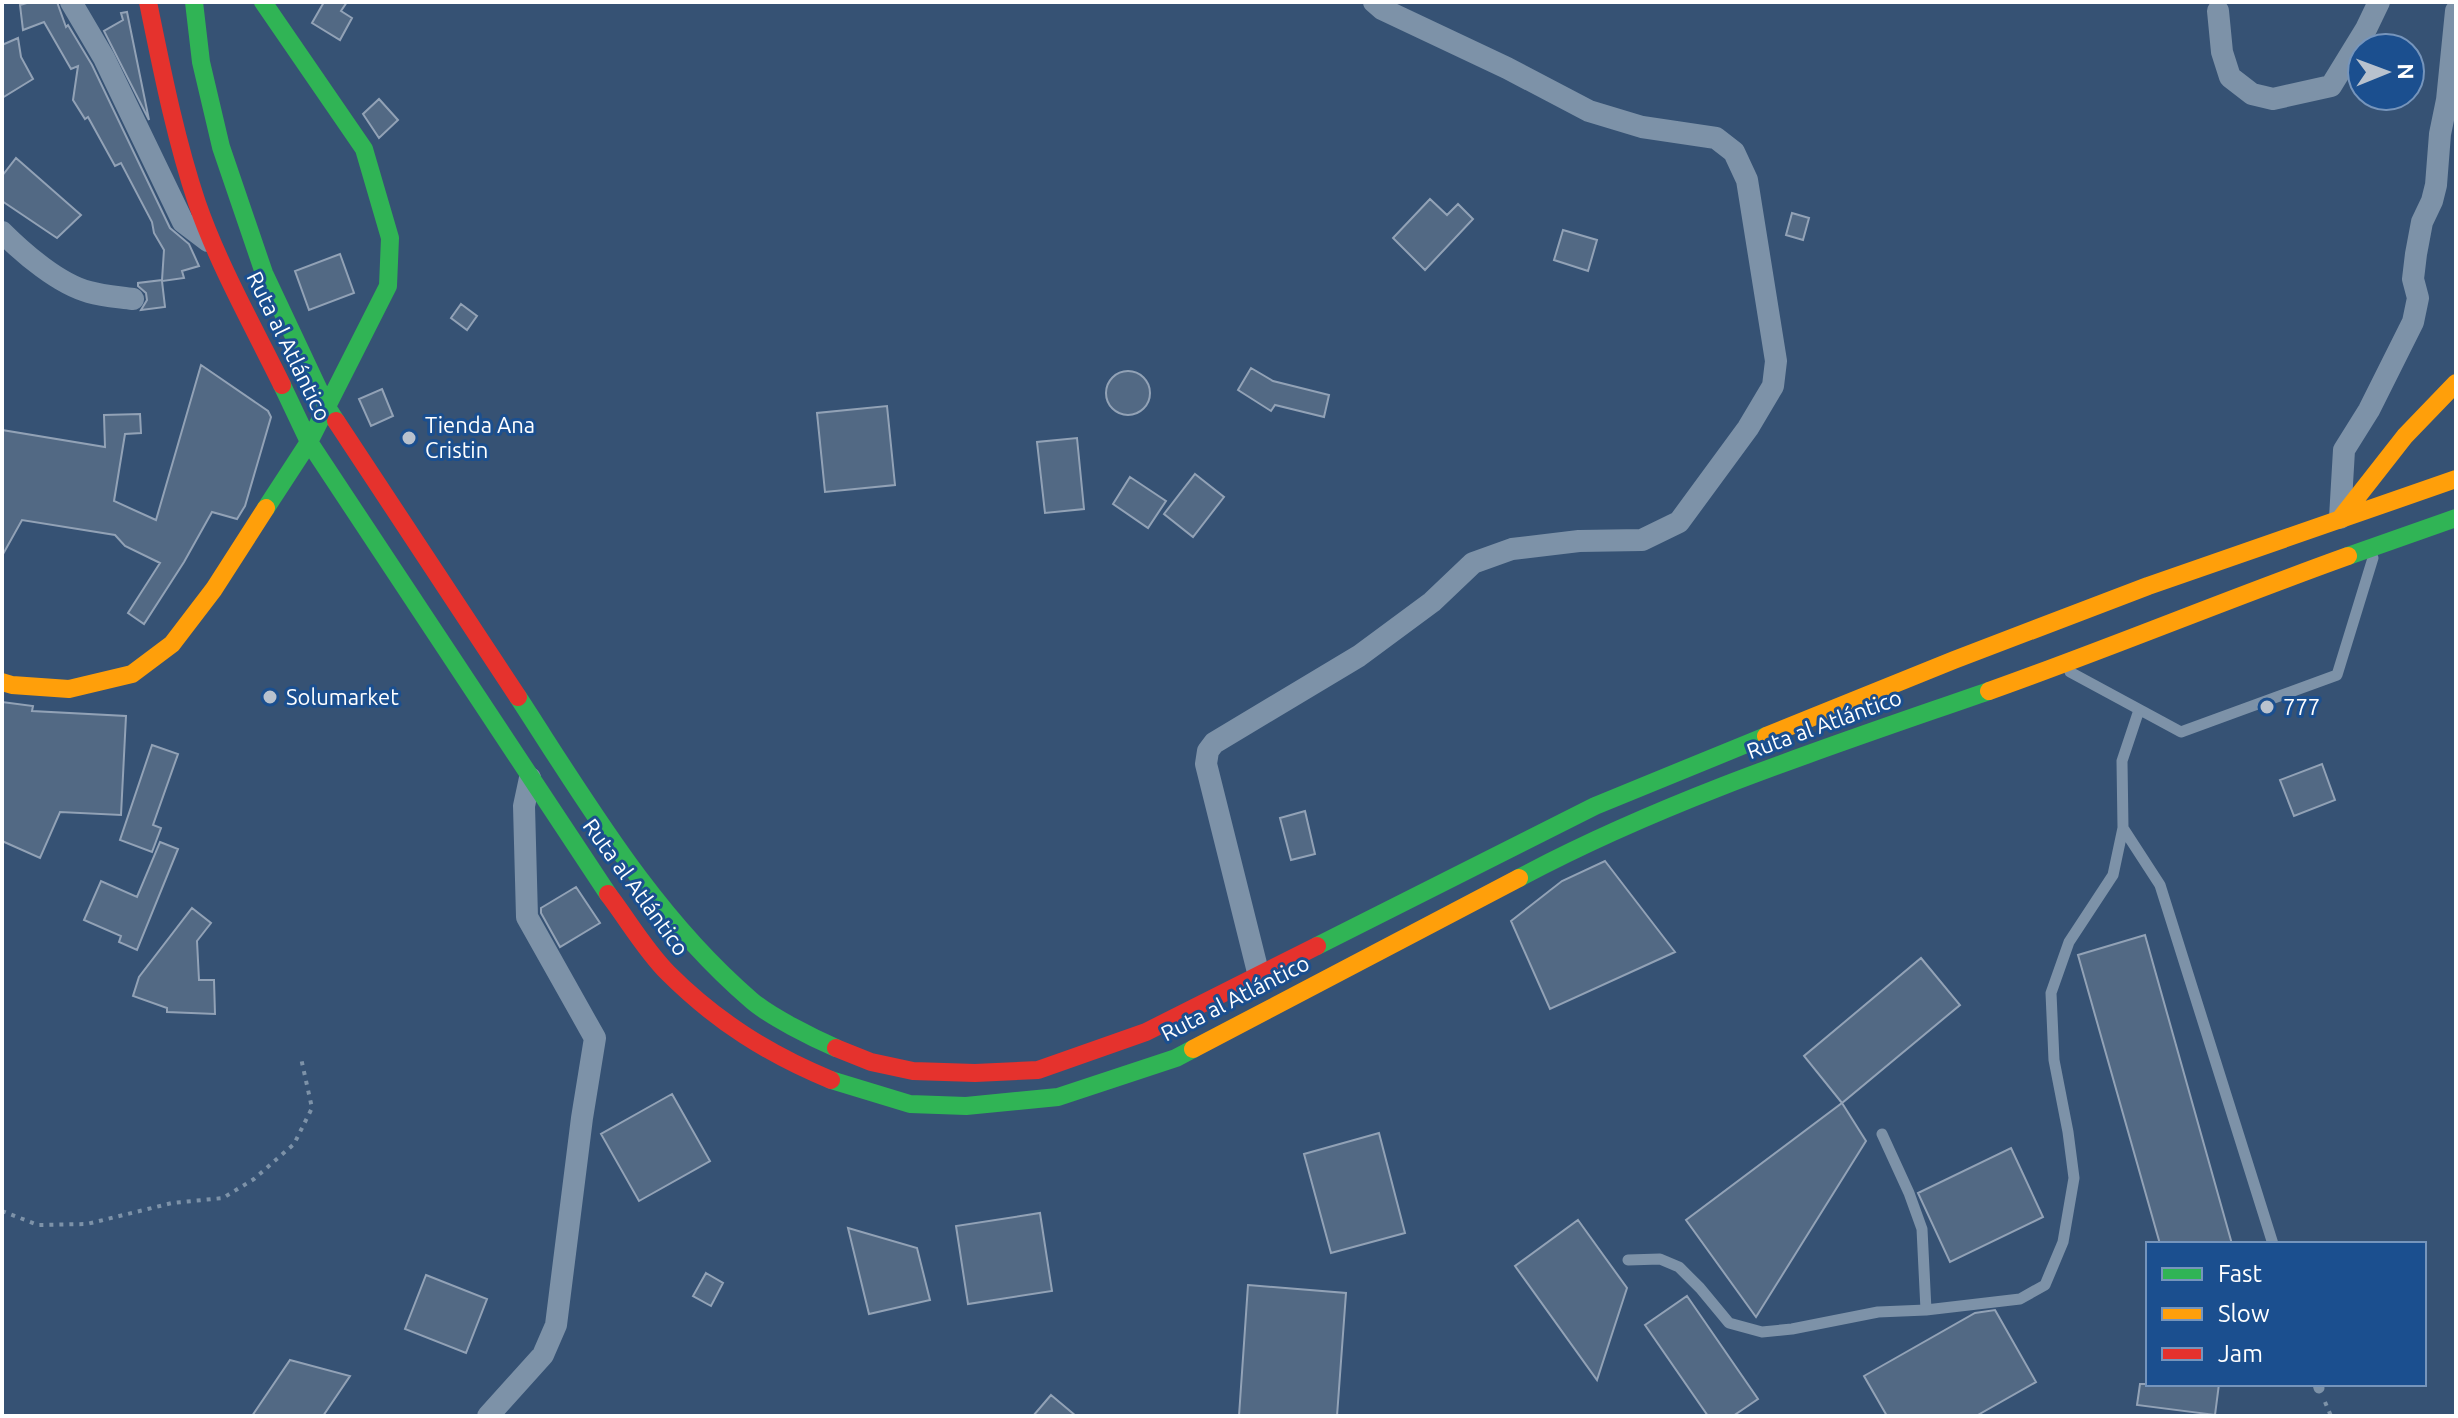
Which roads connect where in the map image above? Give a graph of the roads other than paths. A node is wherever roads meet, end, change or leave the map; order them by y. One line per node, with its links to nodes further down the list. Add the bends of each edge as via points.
1 (71, 2): 10 (street, via 104,58 183,222)
2 (148, 2): 10 (main road, Ruta al Atlántico, via 175,130)
3 (194, 2): 13 (main road, Ruta al Atlántico, via 201,62 221,147 264,273)
4 (263, 2): 13 (main road, via 364,149 390,238 388,286)
5 (1374, 2): 26 (street, via 1589,111 1642,127 1716,138 1734,152 1747,180 1776,361 1773,386 1748,428 1679,522 1642,540 1512,549 1473,563 1432,602 1359,656 1214,743 1206,764)
6 (2379, 2): 7 (street, via 2331,86 2273,99 2252,94 2230,77)
7 (2218, 11)
8 (2456, 11): 17 (street, via 2436,185 2416,254 2413,322 2344,450)
9 (2, 232): 11 (street, via 52,274 88,292)
10 (214, 245): 14 (main road, Ruta al Atlántico)
11 (133, 299)
12 (2456, 383): 17 (main road, via 2405,436)
13 (327, 407): 14 (main road); 26 (main road, Ruta al Atlántico, via 624,859 687,937 753,1002 820,1041 871,1062 913,1071 1038,1070 1146,1032)
14 (309, 442): 22 (main road, via 172,644 132,674 69,689); 24 (main road, Ruta al Atlántico)
15 (2456, 479): 17 (main road, Ruta al Atlántico)
16 (2456, 518): 18 (main road, Ruta al Atlántico)
17 (2340, 519): 19 (main road, Ruta al Atlántico); 20 (main road, via 2348,530 2344,540 2263,576)
18 (2376, 547): 20 (main road, Ruta al Atlántico); 23 (lane, via 2337,675 2181,732)
19 (2148, 586): 21 (main road, via 2122,612 2034,644 2029,654); 26 (main road, Ruta al Atlántico, via 1595,806)
20 (2229, 599): 21 (main road, Ruta al Atlántico)
21 (2059, 666): 23 (lane); 24 (main road, Ruta al Atlántico, via 1783,763 1575,848 1176,1058 1058,1097 966,1106 910,1104 846,1086 795,1065 728,1026 666,971)
22 (2, 682)
23 (2139, 710): 25 (lane, via 2122,761)
24 (530, 778): 31 (street, via 524,806 527,917 595,1038 556,1325 543,1355)
25 (2123, 828): 28 (lane, via 2160,885); 30 (lane, via 2113,875 2069,942 2051,993 2054,1060 2074,1178 2063,1242 2045,1285 2020,1299)
26 (1259, 976)
27 (1882, 1134): 30 (lane, via 1922,1229)
28 (2272, 1242)
29 (1628, 1260): 30 (lane, via 1660,1259 1679,1267 1729,1323 1762,1332 1878,1312)
30 (1926, 1310)
31 (488, 1416)

